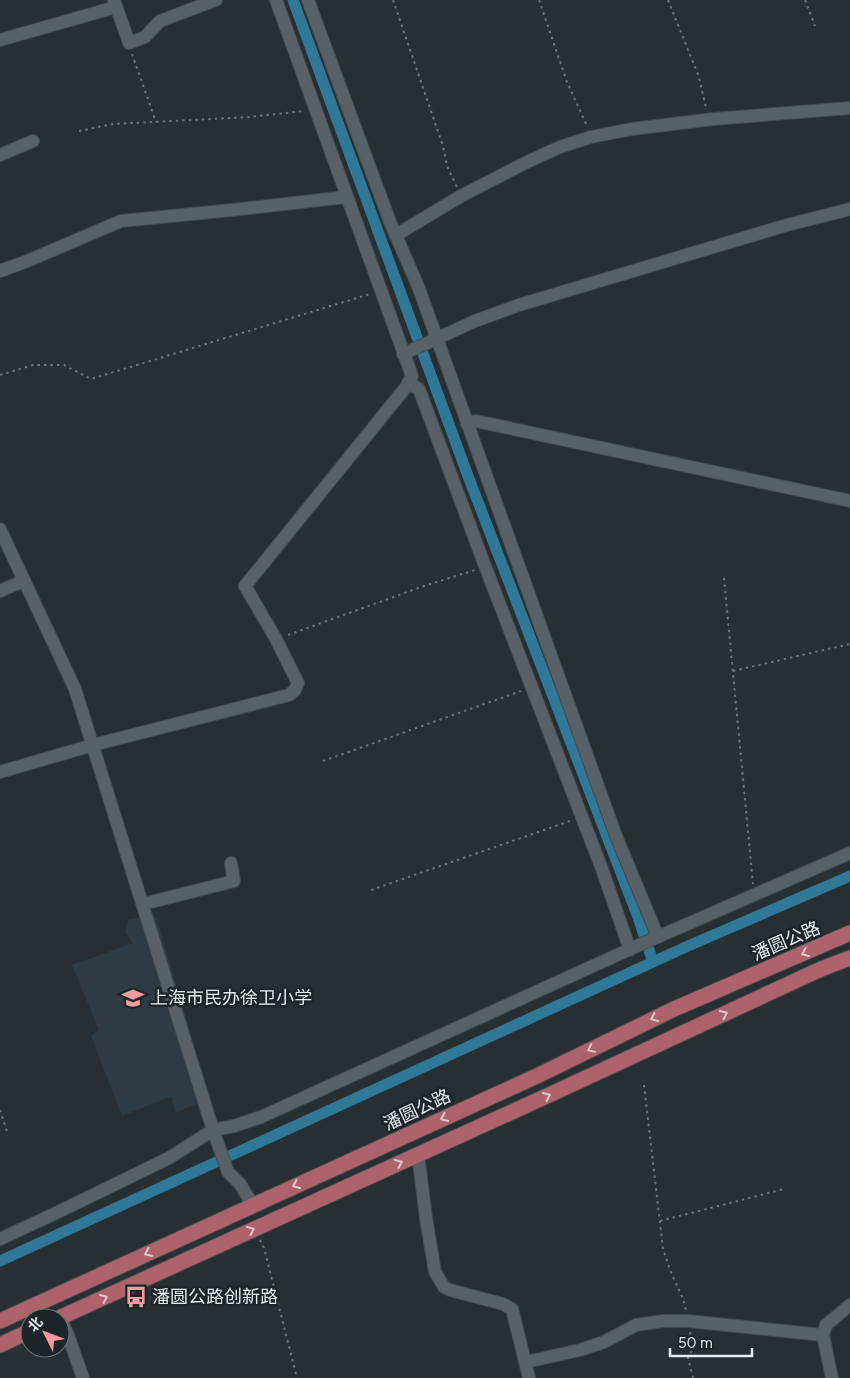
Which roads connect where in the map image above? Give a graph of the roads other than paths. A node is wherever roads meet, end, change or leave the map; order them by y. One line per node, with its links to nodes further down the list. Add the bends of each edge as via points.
1 (216, 0): 4 (street, via 160,21 145,37 129,44)
2 (276, 0): 9 (street)
3 (308, 0): 11 (street)
4 (115, 4): 5 (street)
5 (0, 40)
6 (850, 108): 11 (street, via 708,120 632,129 591,138 560,147 461,196)
7 (33, 141): 8 (street)
8 (0, 155)
9 (346, 197): 12 (street, via 121,222); 14 (street)
10 (850, 209): 13 (street, via 519,305)
11 (396, 235): 13 (street, via 418,286)
12 (0, 271)
13 (434, 339): 14 (street); 16 (street)
14 (406, 352): 15 (street, via 412,376)
15 (408, 382): 21 (street, via 244,586 298,683 295,690 289,695); 28 (street, via 419,388)
16 (468, 424): 17 (street, via 476,421); 27 (street, via 616,836)
17 (850, 501)
18 (0, 529): 19 (street)
19 (24, 581): 20 (street); 21 (street, via 75,689)
20 (0, 591)
21 (93, 744): 22 (street); 25 (street)
22 (0, 772)
23 (850, 853): 27 (street)
24 (231, 863): 25 (street, via 234,881)
25 (143, 904): 30 (street)
26 (850, 933): 32 (main road, 潘圆公路, one-way to 32, via 674,1009)
27 (656, 938): 28 (street)
28 (633, 948): 30 (street, via 261,1117)
29 (849, 960): 31 (main road, one-way to 29, via 821,969)
30 (215, 1134): 32 (street, via 228,1172); 33 (street)
31 (418, 1154): 35 (main road, one-way to 31); 41 (street, via 435,1272 444,1287 450,1290 512,1309)
32 (253, 1205): 36 (main road, 潘圆公路, one-way to 36)
33 (0, 1239)
34 (850, 1305): 37 (street, via 826,1325)
35 (70, 1313)
36 (0, 1321)
37 (823, 1335): 41 (street, via 663,1321 636,1325 588,1348); 44 (street)
38 (20, 1336): 40 (main road)
39 (70, 1341): 42 (street)
40 (0, 1345)
41 (526, 1362): 43 (street)
42 (83, 1378)
43 (529, 1378)
44 (832, 1378)

